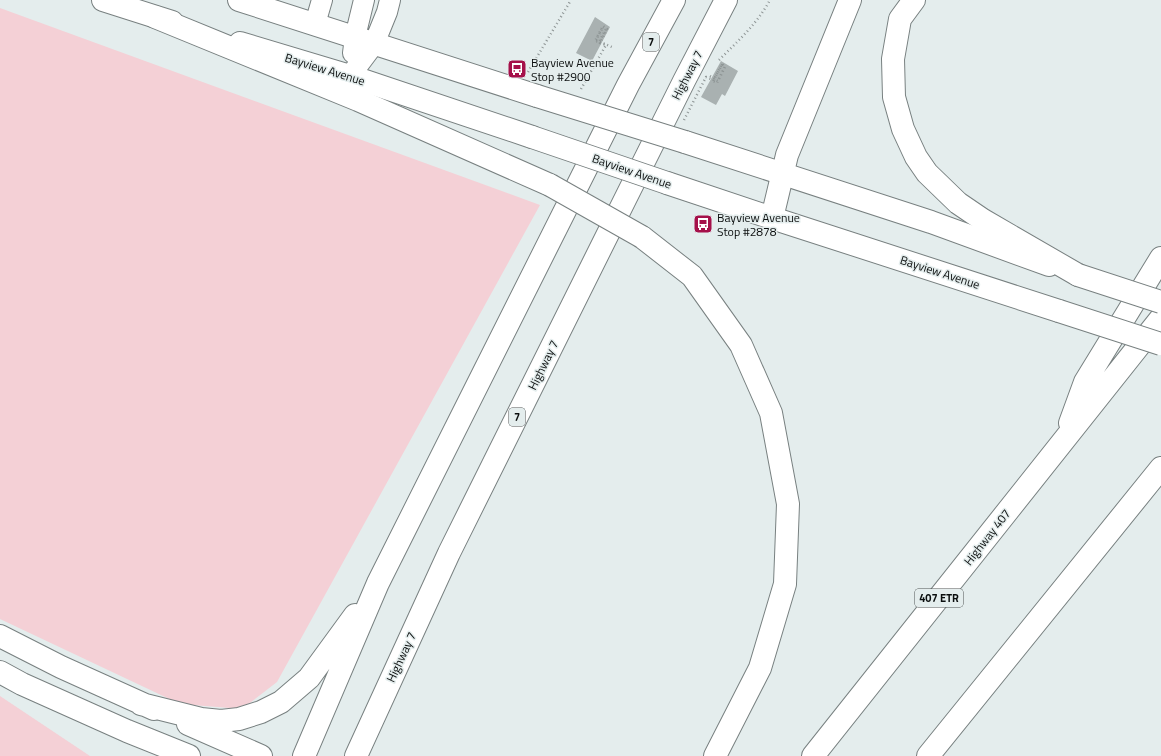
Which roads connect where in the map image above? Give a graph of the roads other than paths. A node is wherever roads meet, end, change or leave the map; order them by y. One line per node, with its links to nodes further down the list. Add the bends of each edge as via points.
1 (103, 0): 10 (main road, Bayview Avenue)
2 (239, 0): 11 (main road)
3 (322, 0): 11 (lane)
4 (364, 0): 12 (lane)
5 (390, 0): 12 (lane, via 387,12)
6 (674, 0): 23 (main road, 7, via 625,92)
7 (726, 0): 32 (main road, Highway 7 / 7, via 450,552)
8 (850, 0): 14 (main road, via 787,155)
9 (914, 0): 17 (main road, via 900,19 893,59 894,97 902,129 916,157 927,173 958,203)
10 (155, 17): 13 (main road, Bayview Avenue); 33 (main road, bridge, via 358,100 550,185 642,237 692,276 741,345 771,413 788,504 785,584 760,668)
11 (315, 24): 12 (main road)
12 (364, 40): 13 (lane); 14 (main road, bridge, via 537,96 683,133)
13 (350, 76): 15 (main road, Bayview Avenue, bridge)
14 (783, 173): 15 (main road); 17 (main road, via 931,222)
15 (772, 218): 20 (main road, Bayview Avenue, bridge)
16 (1161, 258): 21 (main road, via 1085,382)
17 (1078, 275): 18 (main road, bridge)
18 (1161, 302)
19 (1161, 318): 21 (main road, Highway 407 / 407 ETR)
20 (1161, 344)
21 (1065, 439): 34 (main road, Highway 407 / 407 ETR)
22 (1161, 468): 35 (main road)
23 (378, 583): 26 (main road, via 309,678 281,702 261,712 222,721 201,719); 31 (main road, 7)
24 (0, 636): 26 (main road)
25 (0, 672): 27 (main road)
26 (141, 704): 30 (main road)
27 (127, 731): 28 (main road); 29 (main road)
28 (160, 756)
29 (188, 756)
30 (262, 756)
31 (304, 756)
32 (356, 756)
33 (715, 756)
34 (813, 756)
35 (928, 756)

